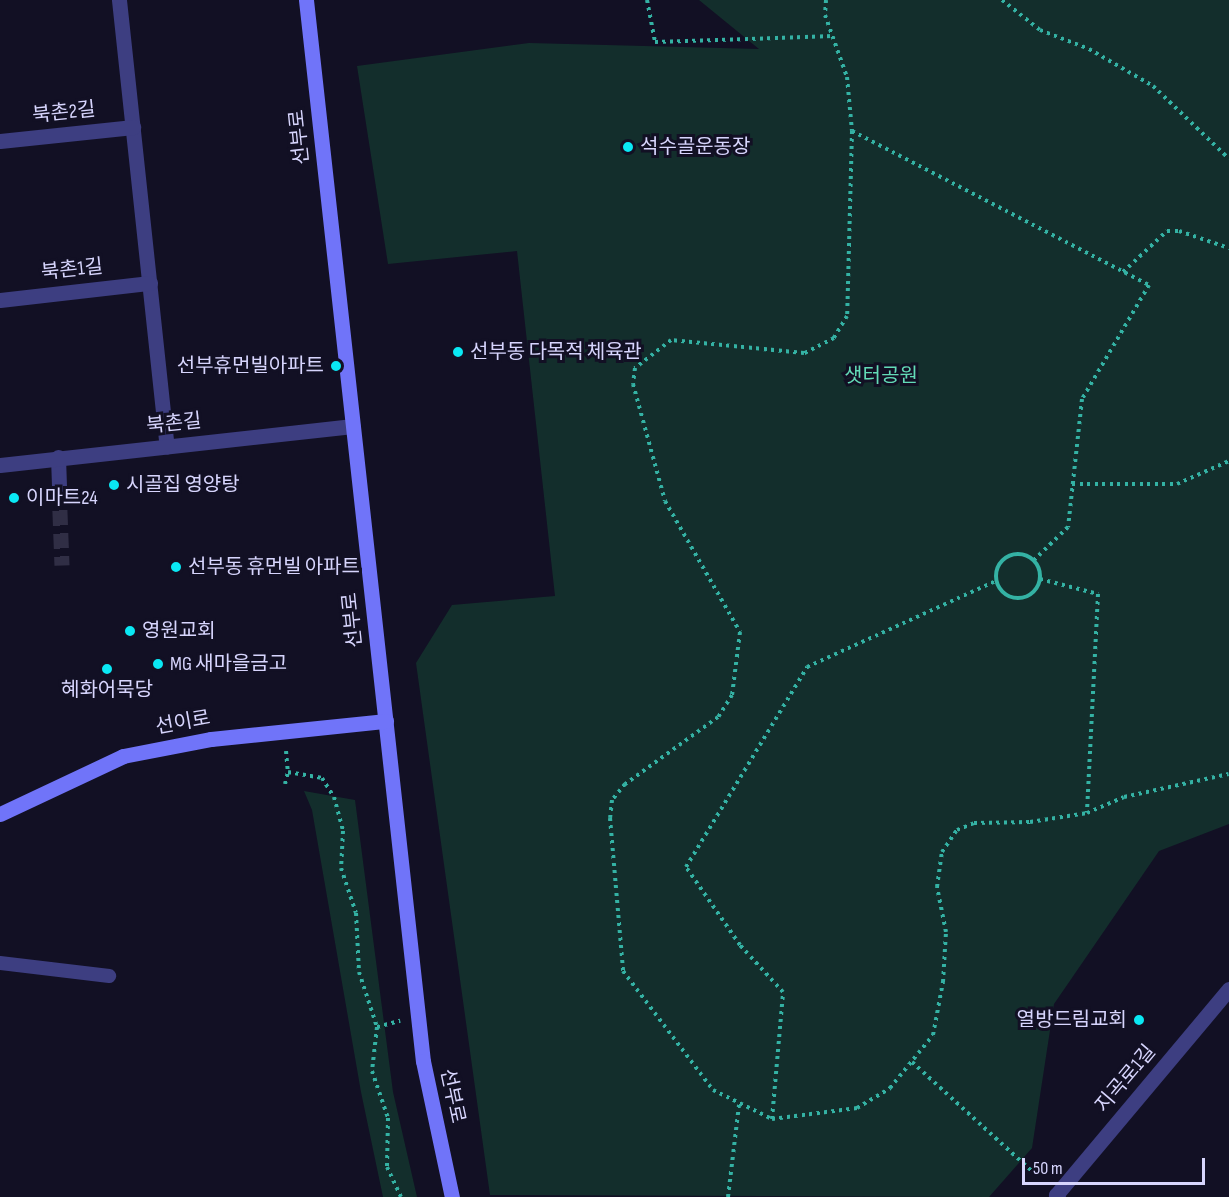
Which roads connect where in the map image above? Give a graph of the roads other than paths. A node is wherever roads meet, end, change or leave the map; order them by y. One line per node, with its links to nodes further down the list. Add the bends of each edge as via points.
1 (119, 0): 3 (street)
2 (306, 0): 7 (main road, 선부로)
3 (133, 127): 4 (street, 북촌2길); 5 (street)
4 (0, 141)
5 (150, 283): 6 (street, 북촌1길); 8 (street)
6 (0, 300)
7 (353, 426): 8 (street, 북촌길); 12 (main road, 선부로)
8 (167, 446): 9 (street, 북촌길)
9 (58, 457): 10 (street, 북촌길); 11 (street)
10 (0, 465)
11 (59, 488)
12 (386, 721): 13 (main road, 선이로, via 211,739 123,756); 18 (main road, 선부로, via 423,1061)
13 (0, 814)
14 (0, 963): 15 (lane)
15 (109, 976)
16 (1229, 989): 17 (street, 지곡로1길)
17 (1057, 1196)
18 (452, 1197)

